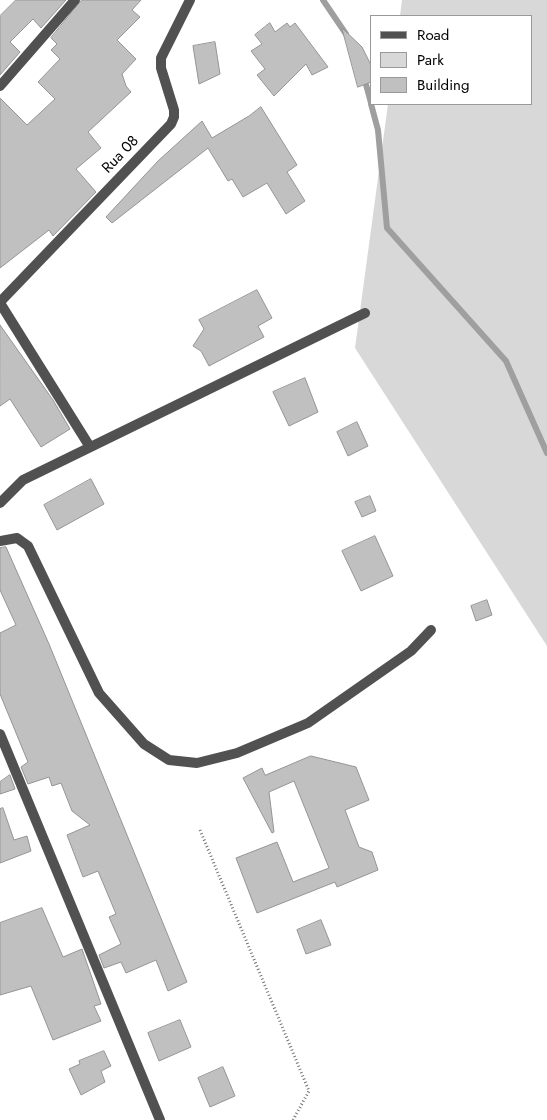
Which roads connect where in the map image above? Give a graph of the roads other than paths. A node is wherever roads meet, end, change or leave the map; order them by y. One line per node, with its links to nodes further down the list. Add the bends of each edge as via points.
1 (75, 0): 3 (street)
2 (190, 0): 4 (street, Rua 08, via 161,58 174,110 171,124)
3 (0, 86)
4 (0, 303): 6 (street)
5 (366, 313): 6 (street)
6 (90, 447): 7 (street, via 23,480)
7 (0, 503)
8 (0, 541): 9 (street, via 17,538 28,546 100,693 144,744 169,760 197,764 237,753 308,723 411,651)
9 (430, 630)
10 (0, 734): 11 (street)
11 (160, 1120)

